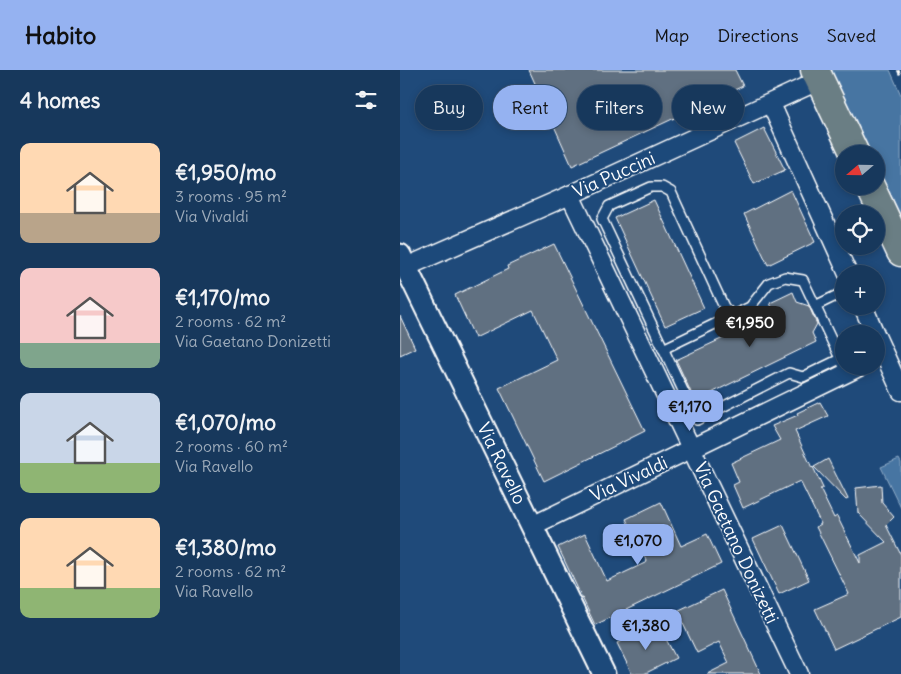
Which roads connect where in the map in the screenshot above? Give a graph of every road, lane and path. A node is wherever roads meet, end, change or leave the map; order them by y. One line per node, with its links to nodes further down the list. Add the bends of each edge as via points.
1 (898, 70): 3 (path)
2 (818, 75): 4 (street, Via Puccini); 5 (main road)
3 (901, 77)
4 (771, 104): 6 (street, Via Puccini); 10 (street)
5 (851, 145)
6 (570, 195): 9 (street, Via Puccini); 20 (street, Via Gaetano Donizetti)
7 (874, 195): 8 (main road)
8 (901, 252)
9 (403, 261): 21 (street, Via Ravello)
10 (844, 265)
11 (835, 296): 12 (lane)
12 (815, 306): 13 (lane, via 803,280 785,277 769,283 750,307); 14 (lane)
13 (733, 316): 15 (lane); 15 (lane, via 724,307 671,192 662,187 651,187 609,206 602,218)
14 (835, 341)
15 (663, 349): 17 (lane, via 697,420 789,373 803,377)
16 (885, 365): 19 (street)
17 (835, 369)
18 (835, 373): 20 (street, Via Vivaldi)
19 (901, 391)
20 (692, 449): 21 (street, Via Vivaldi); 23 (street, Via Gaetano Donizetti)
21 (532, 526): 22 (street, Via Ravello)
22 (604, 674)
23 (799, 674)

